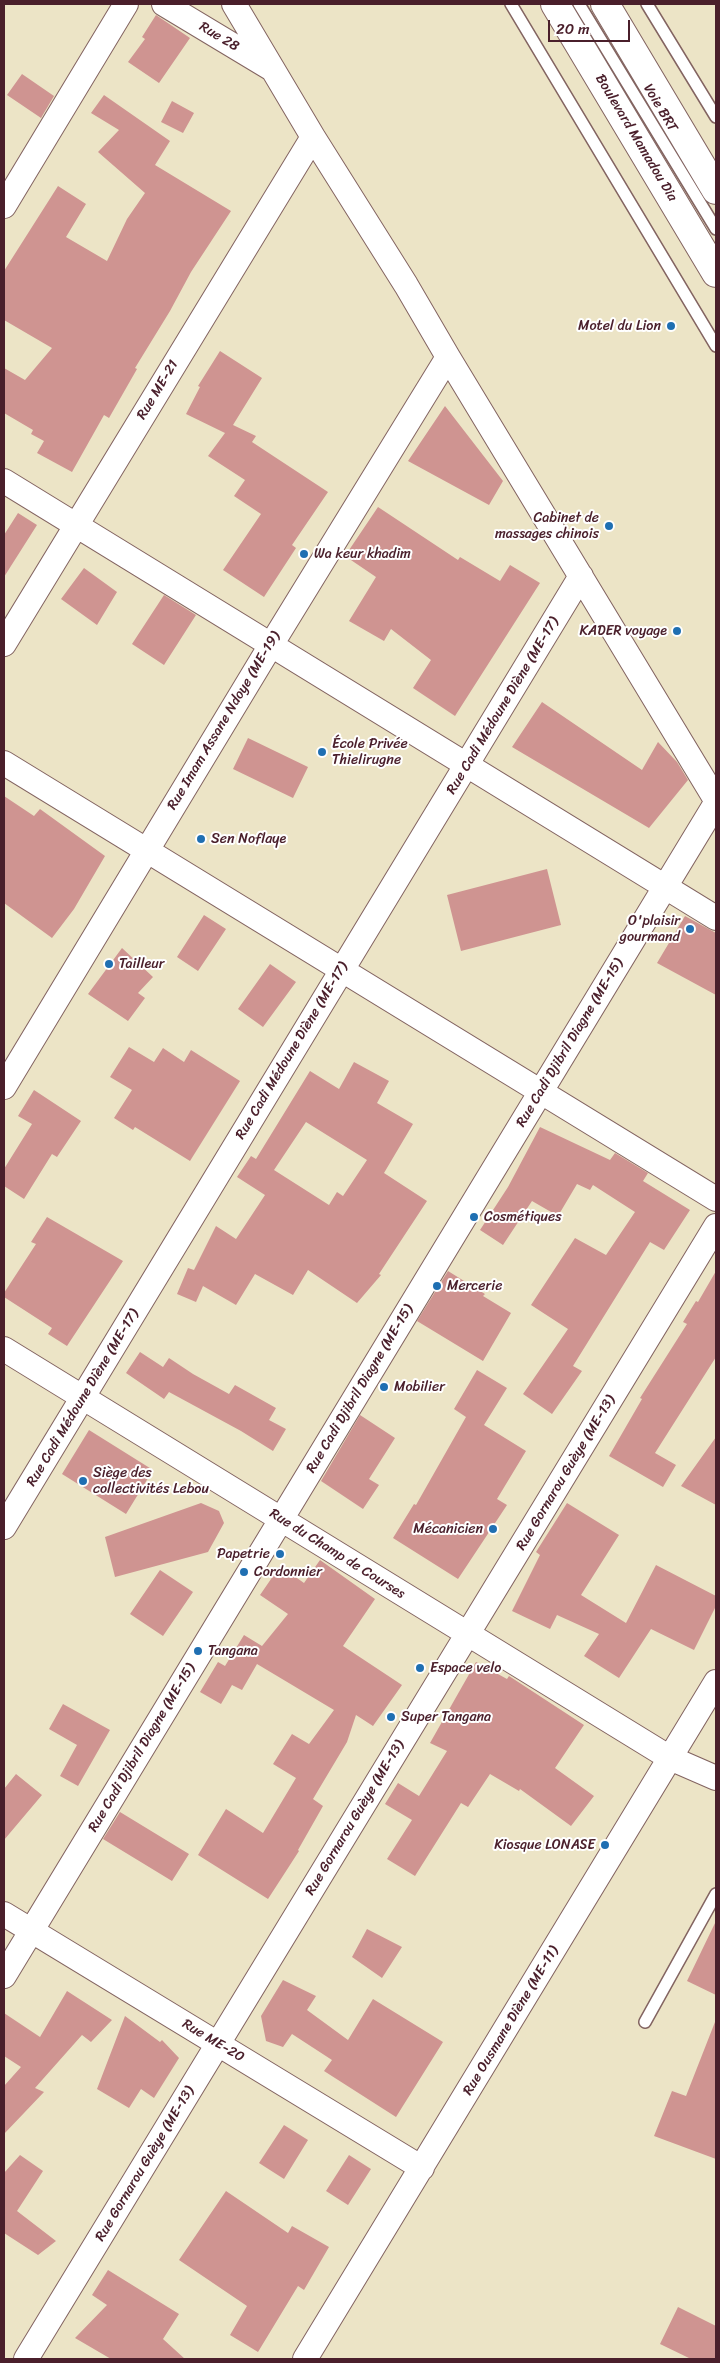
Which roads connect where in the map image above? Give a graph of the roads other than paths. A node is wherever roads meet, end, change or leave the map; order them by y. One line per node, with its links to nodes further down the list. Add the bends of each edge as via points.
1 (126, 4): 13 (street)
2 (164, 4): 9 (street, Rue 28)
3 (234, 4): 9 (street)
4 (511, 4): 16 (lane)
5 (556, 4): 15 (street, Boulevard Mamadou Dia)
6 (579, 4): 14 (lane, Voie BRT)
7 (605, 4): 12 (street)
8 (647, 4): 10 (lane)
9 (274, 71): 11 (street)
10 (716, 117)
11 (313, 137): 17 (street); 19 (street, Rue ME-21)
12 (716, 190)
13 (4, 206)
14 (716, 229)
15 (716, 273)
16 (716, 346)
17 (448, 357): 20 (street); 22 (street, Rue Imam Assane Ndoye (ME-19))
18 (4, 481): 19 (street)
19 (76, 525): 21 (street, Rue ME-21); 22 (street)
20 (581, 576): 24 (street, Rue Cadi Médoune Diène (ME-17)); 25 (street)
21 (4, 644)
22 (271, 645): 24 (street); 26 (street, Rue Imam Assane Ndoye (ME-19))
23 (4, 763): 26 (street)
24 (467, 765): 27 (street); 29 (street, Rue Cadi Médoune Diène (ME-17))
25 (716, 802): 27 (street, Rue Cadi Djibril Diagne (ME-15))
26 (146, 850): 29 (street); 30 (street, Rue Imam Assane Ndoye (ME-19))
27 (665, 887): 28 (street); 31 (street, Rue Cadi Djibril Diagne (ME-15))
28 (716, 918)
29 (341, 969): 31 (street); 35 (street, Rue Cadi Médoune Diène (ME-17))
30 (4, 1087)
31 (541, 1092): 32 (street); 36 (street, Rue Cadi Djibril Diagne (ME-15))
32 (716, 1199)
33 (716, 1226): 38 (street, Rue Gornarou Guèye (ME-13))
34 (4, 1349): 35 (street, Rue du Champ de Courses)
35 (83, 1398): 36 (street, Rue du Champ de Courses); 37 (street, Rue Cadi Médoune Diène (ME-17))
36 (281, 1519): 38 (street, Rue du Champ de Courses); 44 (street, Rue Cadi Djibril Diagne (ME-15))
37 (4, 1527)
38 (468, 1634): 40 (street, Rue du Champ de Courses); 47 (street, Rue Gornarou Guèye (ME-13))
39 (716, 1682): 40 (street, Rue Ousmane Diène (ME-11))
40 (670, 1758): 41 (street, Rue du Champ de Courses); 48 (street, Rue Ousmane Diène (ME-11))
41 (716, 1778)
42 (716, 1894): 46 (lane)
43 (4, 1914): 44 (street, Rue ME-20)
44 (31, 1931): 45 (street, Rue Cadi Djibril Diagne (ME-15)); 47 (street, Rue ME-20)
45 (4, 1976)
46 (645, 2022)
47 (218, 2044): 48 (street, Rue ME-20); 49 (street, Rue Gornarou Guèye (ME-13))
48 (422, 2168): 50 (street, Rue Ousmane Diène (ME-11))
49 (26, 2359)
50 (304, 2359)

